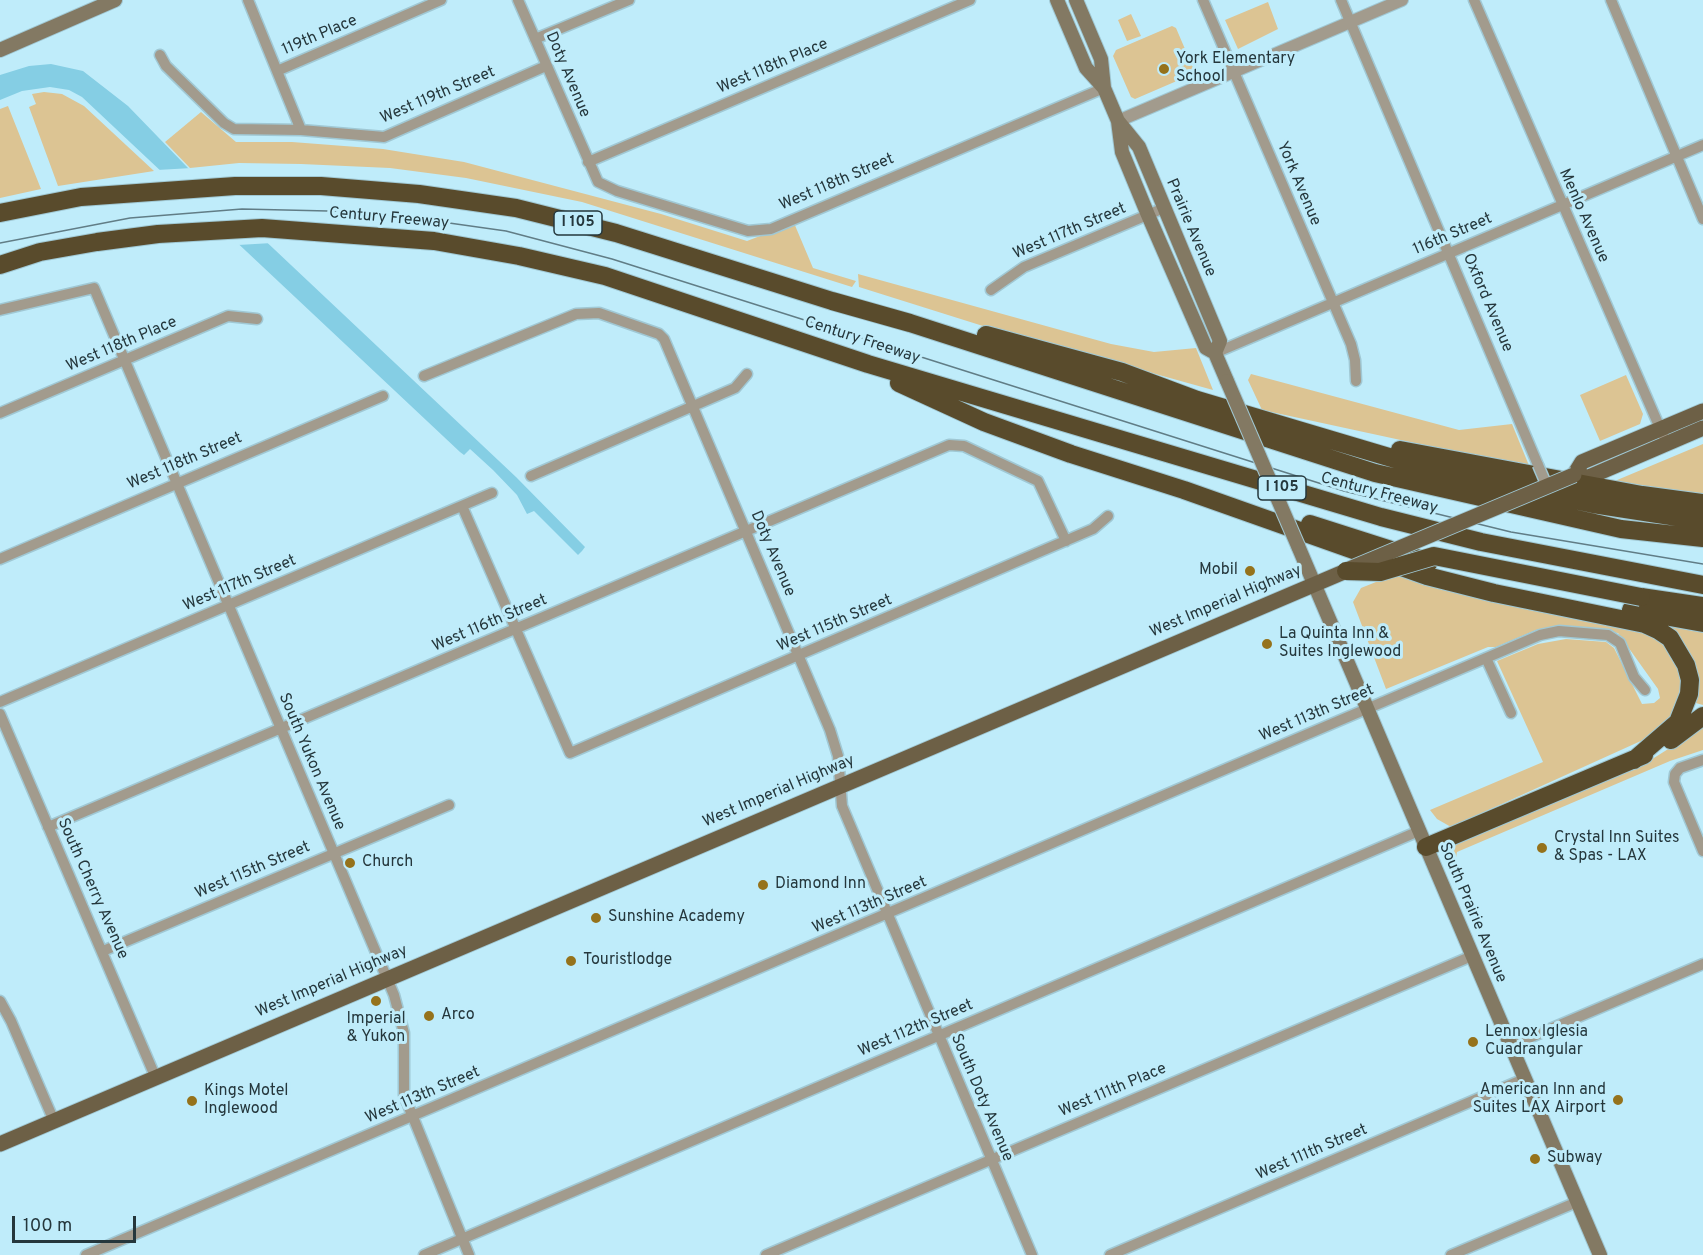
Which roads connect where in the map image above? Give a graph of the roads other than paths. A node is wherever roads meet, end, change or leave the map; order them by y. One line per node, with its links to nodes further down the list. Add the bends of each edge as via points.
1 (116, 0): 16 (main road)
2 (248, 0): 19 (street)
3 (441, 0): 19 (street, 119th Place)
4 (518, 0): 15 (street, Doty Avenue)
5 (629, 0): 15 (street)
6 (970, 0): 26 (street, West 118th Place)
7 (1058, 0): 21 (main road, Prairie Avenue, via 1086,68)
8 (1076, 0): 21 (main road, Prairie Avenue, via 1101,59)
9 (1203, 0): 20 (street, York Avenue)
10 (1341, 0): 14 (street, Oxford Avenue)
11 (1402, 0): 14 (street)
12 (1474, 0): 27 (street, Menlo Avenue)
13 (1611, 0): 25 (street)
14 (1350, 22): 20 (street); 32 (street, Oxford Avenue)
15 (535, 39): 18 (street, Doty Avenue)
16 (0, 50)
17 (160, 55): 23 (street, West 119th Street, via 166,66 229,127 246,131)
18 (546, 66): 23 (street, West 119th Street, via 384,137); 26 (street, Doty Avenue)
19 (277, 70): 23 (street)
20 (1234, 72): 22 (street); 35 (street, York Avenue)
21 (1104, 88): 22 (main road, Prairie Avenue); 26 (street, West 118th Street, via 759,231 617,191 598,182)
22 (1118, 121): 28 (main road, Prairie Avenue, via 1138,147); 30 (main road, Prairie Avenue, via 1122,152)
23 (301, 130)
24 (1703, 145): 25 (street, 116th Street)
25 (1677, 156): 27 (street, 116th Street); 31 (street)
26 (588, 162)
27 (1562, 205): 32 (street, 116th Street); 51 (street, Menlo Avenue)
28 (1164, 208): 30 (street, West 117th Street); 39 (main road, Prairie Avenue, via 1220,341)
29 (0, 211): 38 (highway, Century Freeway / I 105, via 81,197 235,186 419,194 516,207 616,233)
30 (1148, 215): 34 (street, West 117th Street, via 1023,267); 39 (main road, Prairie Avenue, via 1206,348)
31 (1703, 219)
32 (1449, 253): 35 (street, 116th Street); 54 (street, Oxford Avenue, bridge)
33 (0, 265): 41 (highway, Century Freeway / I 105, via 40,252 97,242 217,230 262,228 434,241 519,255 605,276)
34 (991, 290)
35 (1332, 303): 39 (street, 116th Street); 44 (street, York Avenue, via 1351,346)
36 (0, 310): 40 (street, South Yukon Avenue, via 94,288)
37 (257, 319): 40 (street, West 118th Place, via 228,316)
38 (910, 323): 50 (highway, via 969,330 1122,372); 62 (highway, Century Freeway / I 105, via 1375,473 1621,529)
39 (1215, 353): 66 (main road, Prairie Avenue, bridge)
40 (125, 359): 48 (street, West 118th Place); 53 (street, South Yukon Avenue)
41 (868, 364): 55 (highway, via 900,384 984,422); 67 (highway, Century Freeway / I 105, via 1381,517 1481,542)
42 (747, 374): 46 (street, via 735,388)
43 (424, 376): 46 (street, Doty Avenue, via 562,318 586,312 619,320 664,339)
44 (1356, 381)
45 (383, 396): 53 (street, West 118th Street)
46 (692, 408): 52 (street); 61 (street, Doty Avenue)
47 (1703, 411): 51 (main road, West Imperial Highway)
48 (0, 413)
49 (1703, 428): 51 (main road, West Imperial Highway)
50 (1311, 435): 57 (highway); 60 (highway, via 1429,469 1593,504)
51 (1664, 436): 54 (main road, West Imperial Highway, bridge, via 1589,477 1574,475)
52 (531, 476)
53 (176, 483): 64 (street, West 118th Street); 68 (street, South Yukon Avenue)
54 (1547, 486): 65 (main road, West Imperial Highway, bridge)
55 (1184, 490): 70 (highway, via 1341,533 1472,577); 81 (highway, via 1427,576 1658,630 1670,638 1686,665 1689,694 1678,722)
56 (492, 493): 58 (street, West 117th Street)
57 (1703, 503)
58 (462, 506): 68 (street, West 117th Street); 71 (street)
59 (1108, 516): 63 (street, West 115th Street, via 1093,529)
60 (1703, 521)
61 (745, 530): 63 (street, West 116th Street, via 942,447 964,446 1038,481); 71 (street, West 116th Street); 72 (street, Doty Avenue)
62 (1703, 538)
63 (1066, 541): 72 (street, West 115th Street)
64 (0, 559)
65 (1346, 571): 66 (main road, West Imperial Highway); 69 (highway, bridge, via 1380,572 1434,556)
66 (1315, 584): 76 (main road, South Prairie Avenue); 83 (main road, West Imperial Highway)
67 (1703, 585)
68 (228, 606): 75 (street, West 117th Street); 80 (street, South Yukon Avenue)
69 (1703, 606)
70 (1703, 623)
71 (515, 629): 72 (street, West 115th Street, via 570,753); 80 (street, West 116th Street)
72 (799, 656): 83 (street, Doty Avenue, via 830,730)
73 (1486, 658): 74 (street, West 113th Street, via 1559,631 1608,634 1620,643 1634,677); 76 (street, West 113th Street); 77 (street)
74 (1645, 690)
75 (0, 702)
76 (1368, 709): 86 (main road, South Prairie Avenue); 89 (street, West 113th Street)
77 (1511, 713)
78 (0, 714): 85 (street, South Cherry Avenue)
79 (1703, 716): 81 (highway, via 1663,746)
80 (280, 729): 85 (street, West 116th Street); 88 (street, South Yukon Avenue)
81 (1634, 760): 86 (highway)
82 (1703, 760): 87 (street, via 1680,768 1674,782)
83 (842, 785): 89 (street, South Doty Avenue, via 842,806); 93 (main road, West Imperial Highway)
84 (449, 805): 88 (street, West 115th Street)
85 (48, 827): 90 (street, South Cherry Avenue)
86 (1423, 839): 91 (main road, South Prairie Avenue); 95 (street, West 112th Street)
87 (1703, 851)
88 (333, 854): 90 (street, West 115th Street); 93 (street, South Yukon Avenue)
89 (888, 915): 95 (street, South Doty Avenue); 99 (street, West 113th Street)
90 (103, 951): 97 (street, South Cherry Avenue)
91 (1472, 956): 96 (main road, South Prairie Avenue); 102 (street, West 111th Place)
92 (1703, 964): 96 (street)
93 (387, 978): 97 (main road, West Imperial Highway); 99 (street, South Yukon Avenue, via 404,1033 404,1095)
94 (0, 1001): 100 (street)
95 (938, 1036): 102 (street, South Doty Avenue); 104 (street, West 112th Street)
96 (1510, 1046): 98 (main road, South Prairie Avenue)
97 (155, 1076): 100 (main road, West Imperial Highway)
98 (1524, 1078): 103 (main road, South Prairie Avenue); 110 (street, West 111th Street)
99 (411, 1118): 104 (street, South Yukon Avenue); 105 (street, West 113th Street)
100 (54, 1121): 101 (main road, West Imperial Highway)
101 (0, 1144)
102 (990, 1159): 108 (street, West 111th Place); 109 (street, South Doty Avenue)
103 (1577, 1202): 111 (street); 112 (main road, South Prairie Avenue)
104 (462, 1239): 106 (street, West 112th Street); 107 (street, South Yukon Avenue)
105 (86, 1255)
106 (424, 1255)
107 (469, 1255)
108 (766, 1255)
109 (1032, 1255)
110 (1110, 1255)
111 (1451, 1255)
112 (1600, 1255)

